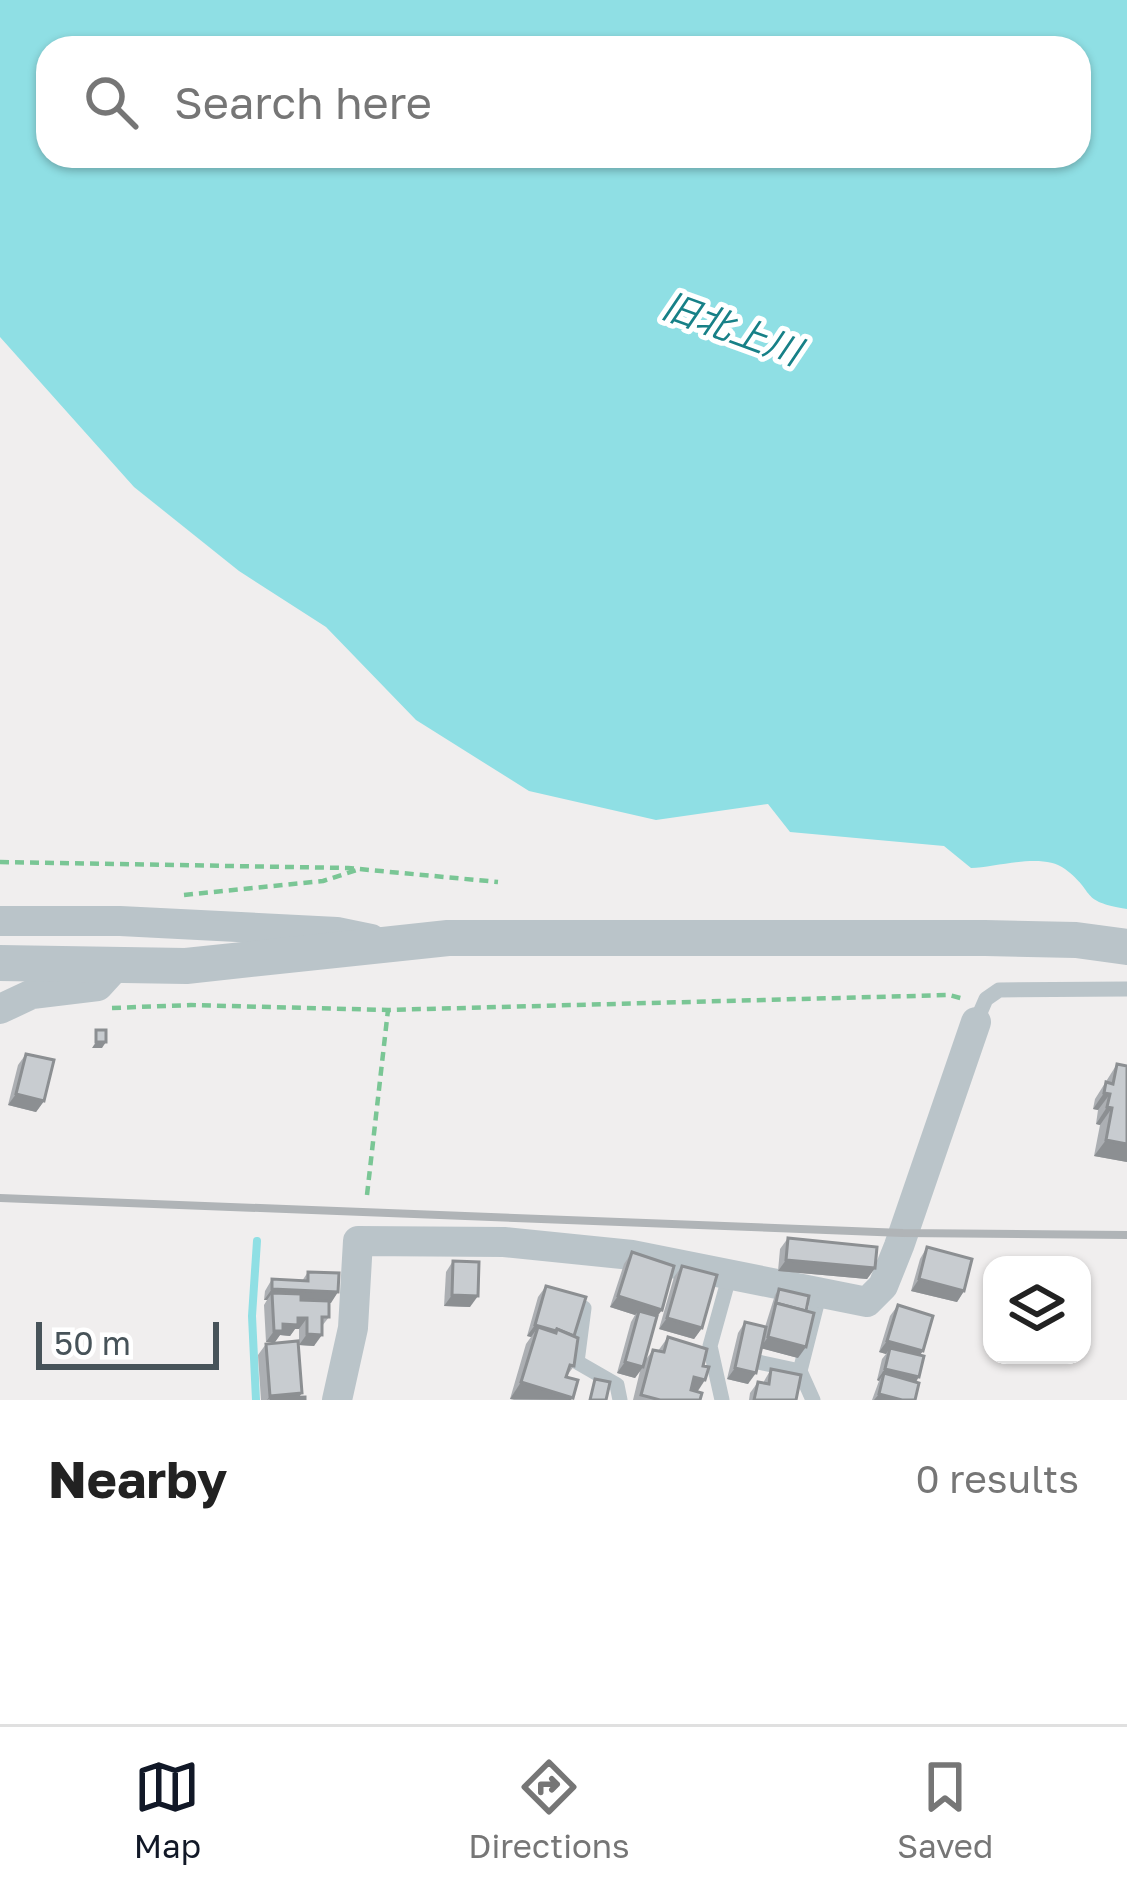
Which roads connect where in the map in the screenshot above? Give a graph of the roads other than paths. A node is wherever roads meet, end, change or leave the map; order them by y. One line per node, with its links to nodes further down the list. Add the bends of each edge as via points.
1 (0, 921): 2 (street, via 337,932)
2 (395, 943): 3 (street, via 634,936); 5 (street, via 186,966)
3 (1127, 946)
4 (0, 963): 5 (street)
5 (119, 964): 7 (street, via 98,986 32,994)
6 (1127, 989): 8 (lane, via 999,991)
7 (0, 1009)
8 (976, 1022): 10 (street, via 884,1286 867,1302)
9 (730, 1274): 10 (street); 14 (street, via 504,1242 358,1241); 16 (lane, via 710,1346)
10 (820, 1292): 13 (lane)
11 (584, 1308): 15 (lane, via 577,1362 617,1385)
12 (758, 1362): 13 (lane)
13 (800, 1371): 17 (lane)
14 (337, 1400)
15 (620, 1400)
16 (722, 1400)
17 (813, 1400)

